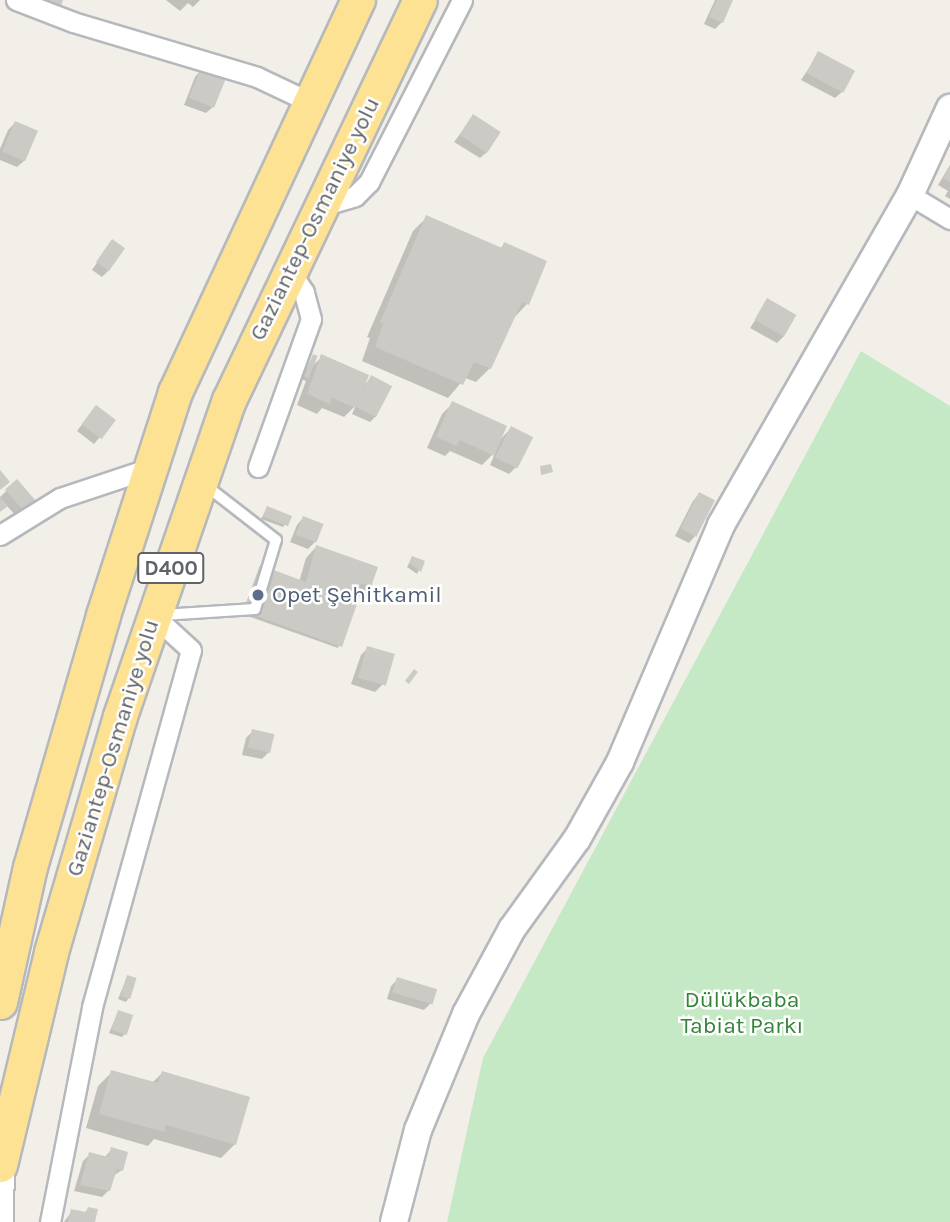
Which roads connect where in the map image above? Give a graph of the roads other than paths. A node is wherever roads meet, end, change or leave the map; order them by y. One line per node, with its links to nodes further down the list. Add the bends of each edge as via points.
1 (16, 0): 5 (street, via 73,22 257,77)
2 (358, 0): 5 (highway, Gaziantep-Osmaniye yolu / D400)
3 (420, 0): 8 (highway, Gaziantep-Osmaniye yolu / D400)
4 (462, 0): 8 (street, via 369,181 355,196)
5 (310, 102): 12 (highway, Gaziantep-Osmaniye yolu / D400, via 175,392)
6 (950, 108): 7 (street)
7 (910, 195): 9 (street); 20 (street, via 721,525 620,762 576,839 512,929 466,1014 418,1130)
8 (321, 206): 10 (highway, Gaziantep-Osmaniye yolu / D400)
9 (950, 219)
10 (290, 271): 11 (street, via 304,292 311,319); 13 (highway, Gaziantep-Osmaniye yolu / D400, via 229,400)
11 (258, 467)
12 (150, 468): 14 (street, via 60,498); 16 (highway, Gaziantep-Osmaniye yolu / D400, via 30,867)
13 (200, 482): 15 (highway, Gaziantep-Osmaniye yolu / D400); 15 (lane, via 275,540 255,608)
14 (0, 535)
15 (154, 616): 17 (highway, Gaziantep-Osmaniye yolu / D400, via 51,952); 19 (street, via 191,650 92,1007)
16 (0, 1002)
17 (1, 1162): 18 (street)
18 (0, 1222)
19 (50, 1222)
20 (394, 1222)

